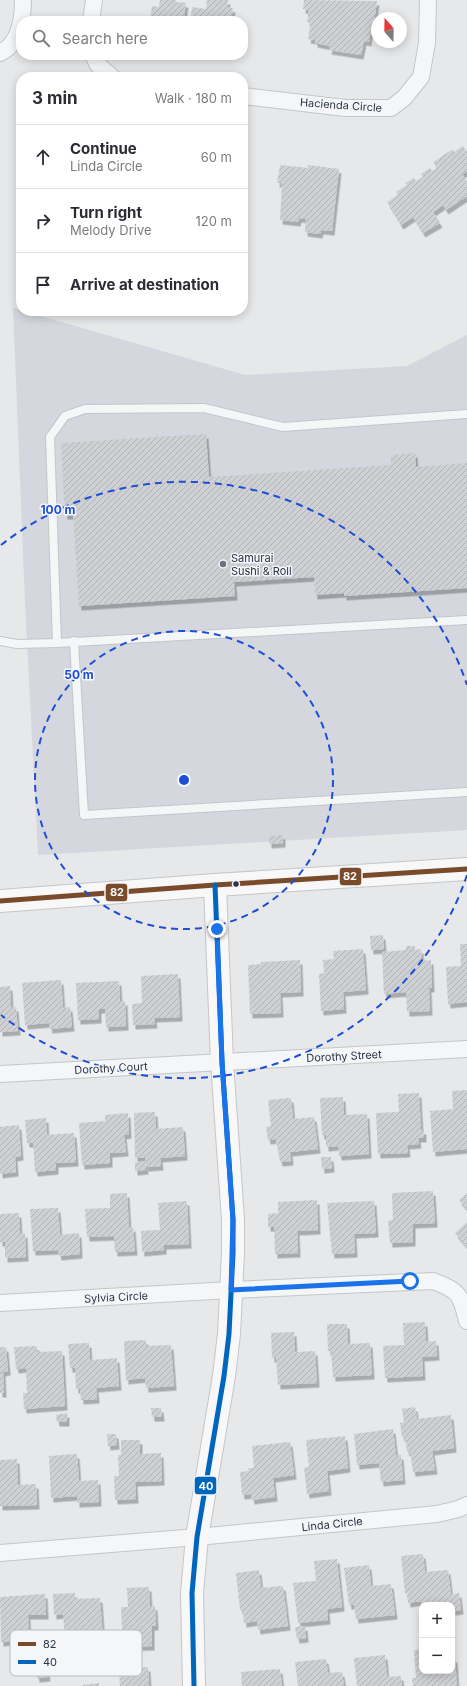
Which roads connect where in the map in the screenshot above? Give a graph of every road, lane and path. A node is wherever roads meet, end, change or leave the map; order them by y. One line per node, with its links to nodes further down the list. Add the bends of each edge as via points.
1 (23, 0): 4 (street)
2 (94, 0): 5 (street)
3 (428, 0): 10 (street, Hacienda Circle, via 427,43 421,77 404,98 391,108 345,108)
4 (20, 16)
5 (92, 16)
6 (16, 37): 7 (street, via 8,49)
7 (0, 53)
8 (96, 60): 9 (street)
9 (106, 72)
10 (248, 97)
11 (467, 414): 15 (lane, via 283,427 204,408 85,409 65,416 50,436)
12 (467, 620): 14 (lane)
13 (0, 641): 15 (lane, via 17,644)
14 (74, 642): 15 (lane); 16 (lane, via 84,815)
15 (57, 643)
16 (467, 792)
17 (467, 869): 18 (street)
18 (215, 885): 19 (street); 21 (street)
19 (0, 901)
20 (467, 1049): 21 (street, Dorothy Street)
21 (222, 1062): 22 (street, Dorothy Court); 23 (street, via 233,1220)
22 (0, 1074)
23 (231, 1290): 24 (street, Sylvia Circle); 25 (street, via 433,1281 450,1287 462,1302); 27 (street, via 224,1376)
24 (0, 1304)
25 (467, 1321)
26 (467, 1505): 27 (street, Linda Circle, via 437,1514)
27 (197, 1538): 28 (street); 29 (street, via 192,1593)
28 (0, 1553)
29 (194, 1686)

